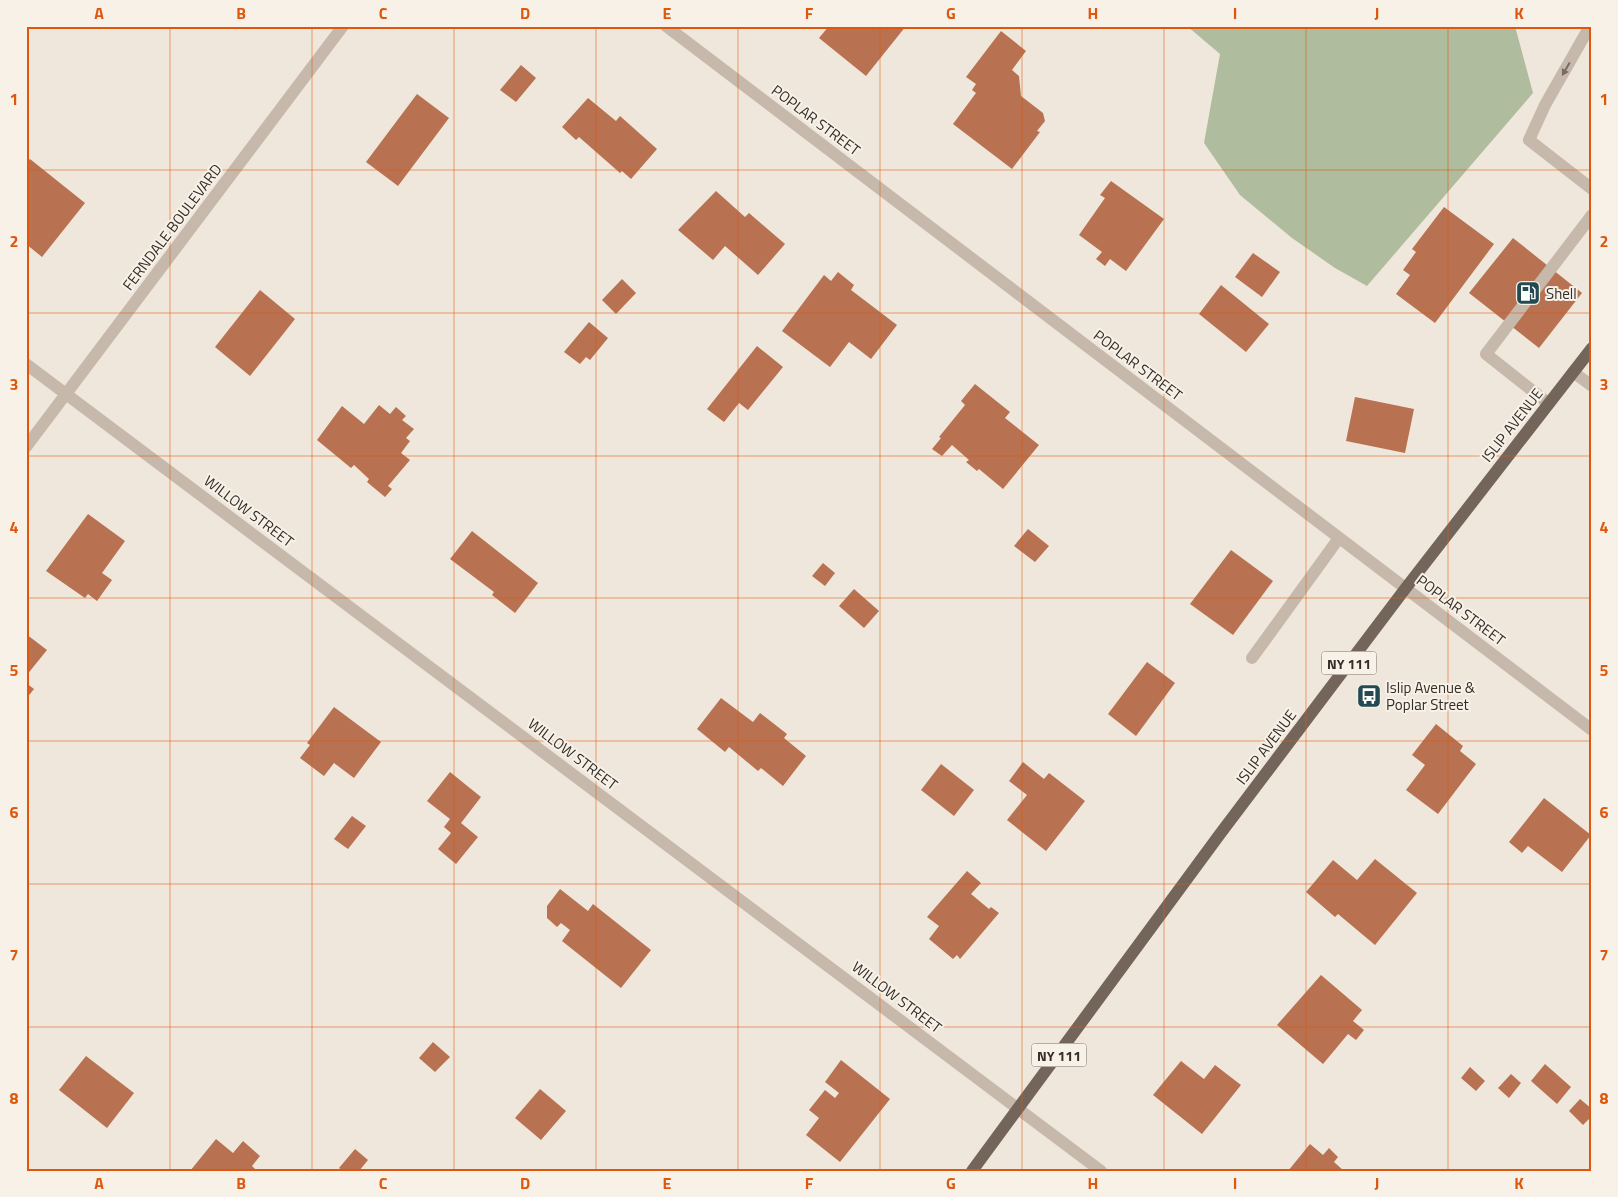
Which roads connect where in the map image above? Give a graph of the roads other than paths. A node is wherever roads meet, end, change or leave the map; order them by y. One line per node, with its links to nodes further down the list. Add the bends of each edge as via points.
1 (343, 26): 10 (street, FERNDALE BOULEVARD)
2 (666, 26): 13 (street, POPLAR STREET)
3 (1590, 26): 4 (street, one-way to 4, via 1529,140)
4 (1592, 189)
5 (1592, 215): 11 (street, via 1486,354)
6 (1592, 348): 8 (main road, ISLIP AVENUE / NY 111)
7 (26, 364): 10 (street, WILLOW STREET)
8 (1573, 372): 9 (street); 11 (main road, ISLIP AVENUE / NY 111)
9 (1592, 386)
10 (66, 394): 12 (street, FERNDALE BOULEVARD); 17 (street, WILLOW STREET)
11 (1548, 404): 14 (main road, ISLIP AVENUE / NY 111)
12 (26, 447)
13 (1339, 538): 14 (street, POPLAR STREET); 15 (street)
14 (1405, 589): 16 (street, POPLAR STREET); 17 (main road, ISLIP AVENUE / NY 111, via 1220,834)
15 (1252, 658)
16 (1592, 730)
17 (1019, 1109): 18 (main road, ISLIP AVENUE / NY 111); 19 (street, WILLOW STREET)
18 (972, 1171)
19 (1101, 1171)

